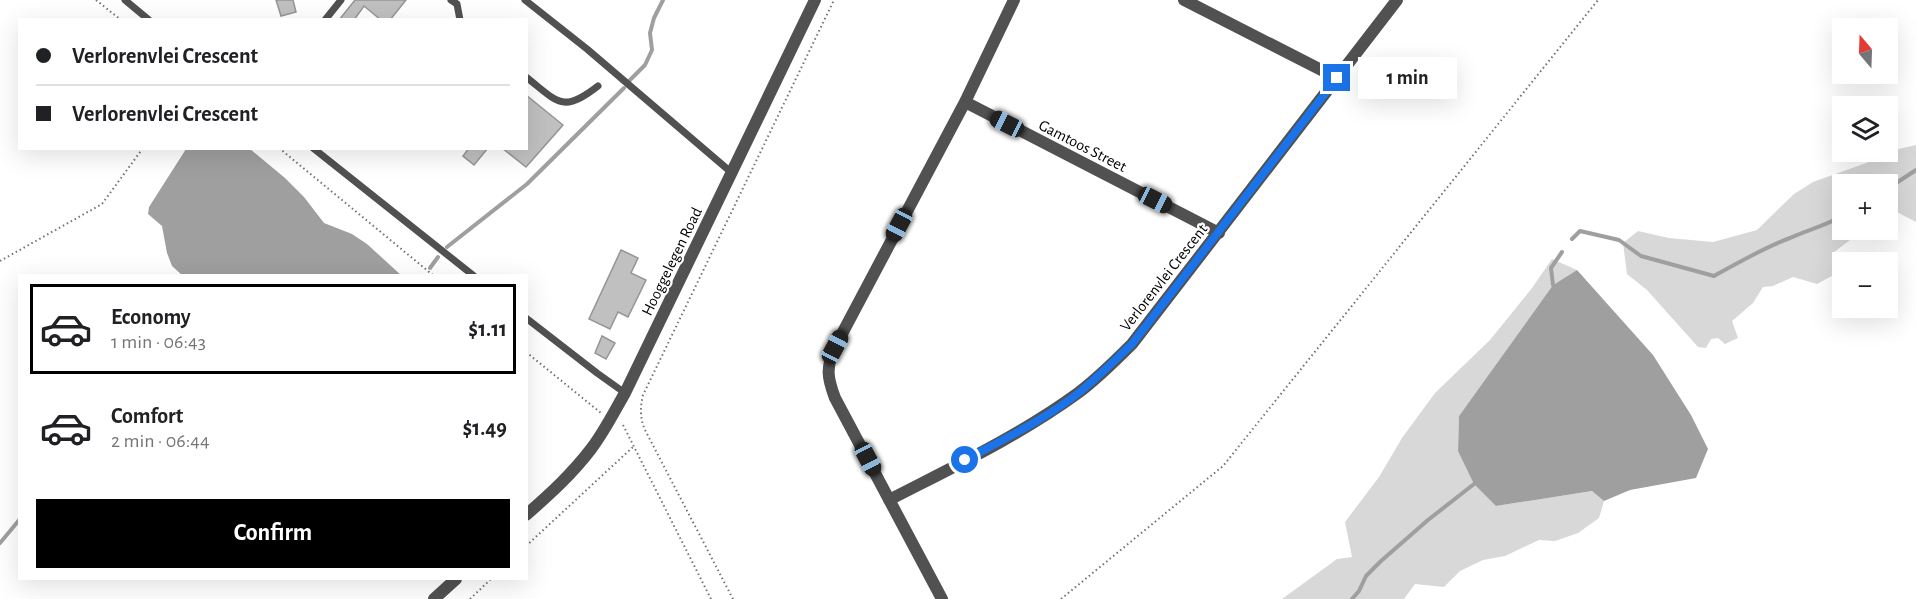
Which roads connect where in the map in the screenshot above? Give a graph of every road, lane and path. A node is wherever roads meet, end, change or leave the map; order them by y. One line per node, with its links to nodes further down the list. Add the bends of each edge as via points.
1 (96, 0): 12 (path)
2 (125, 0): 13 (lane)
3 (341, 0): 14 (lane)
4 (452, 0): 15 (lane, via 457,4)
5 (525, 0): 23 (lane)
6 (815, 0): 23 (street, Hooggelegen Road)
7 (834, 0): 41 (path, via 641,404 645,430)
8 (1014, 0): 19 (street)
9 (1184, 0): 16 (street)
10 (1397, 0): 16 (street, Verlorenvlei Crescent)
11 (1598, 0): 43 (path, via 1223,466)
12 (118, 18)
13 (147, 18)
14 (327, 18)
15 (460, 18)
16 (1337, 78): 24 (street, Verlorenvlei Crescent)
17 (528, 79): 18 (lane, via 554,99 565,102 580,100)
18 (598, 86)
19 (964, 102): 24 (street, Gamtoos Street); 33 (street, via 829,362 829,382 835,398)
20 (142, 150): 25 (path, via 102,204)
21 (281, 150): 26 (path)
22 (316, 150): 27 (lane)
23 (732, 172): 30 (street, Hooggelegen Road)
24 (1219, 233): 33 (street, Verlorenvlei Crescent, via 1132,344 1079,393 1038,420)
25 (0, 261)
26 (432, 274)
27 (471, 274)
28 (528, 320): 30 (lane)
29 (528, 353): 31 (path)
30 (625, 393): 31 (street, Hooggelegen Road)
31 (613, 415): 32 (path); 34 (street, Hooggelegen Road, via 579,465)
32 (634, 446): 35 (path); 40 (path)
33 (889, 500): 42 (street)
34 (528, 513)
35 (528, 544)
36 (455, 580): 38 (street)
37 (490, 580): 39 (path)
38 (434, 599)
39 (470, 599)
40 (711, 599)
41 (734, 599)
42 (942, 599)
43 (1061, 599)

